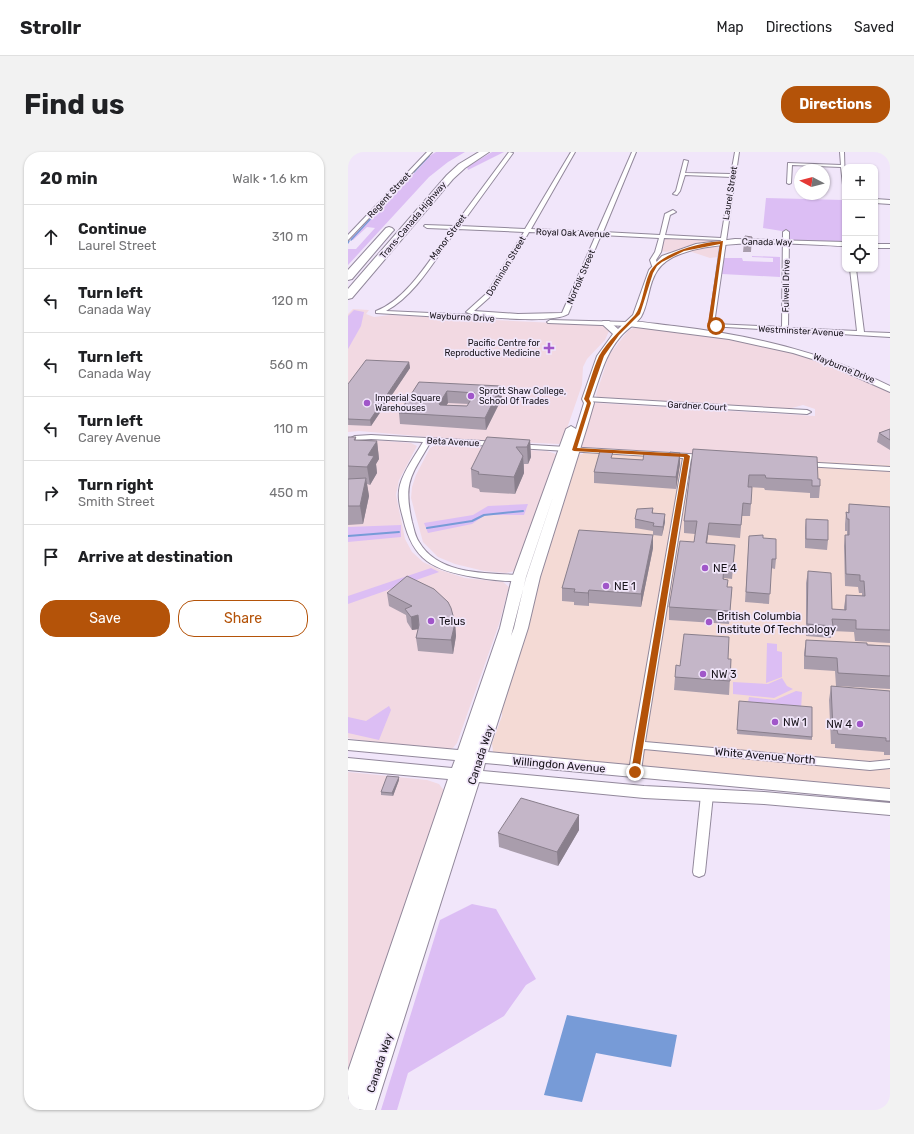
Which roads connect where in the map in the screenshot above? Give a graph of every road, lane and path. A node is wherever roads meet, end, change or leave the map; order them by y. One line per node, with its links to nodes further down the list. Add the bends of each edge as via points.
1 (430, 152): 27 (street, Regent Street)
2 (472, 152): 12 (highway, Trans-Canada Highway)
3 (485, 152): 38 (highway, Trans-Canada Highway, via 450,177)
4 (573, 152): 23 (street, Dominion Street)
5 (634, 152): 25 (street, Norfolk Street)
6 (737, 152): 14 (street, Laurel Street)
7 (842, 152): 10 (street)
8 (511, 153): 22 (street, Manor Street)
9 (686, 161): 13 (street)
10 (843, 164)
11 (842, 166): 15 (street, via 790,164)
12 (441, 172)
13 (683, 174): 14 (street); 16 (street)
14 (733, 176): 28 (street, Laurel Street)
15 (789, 183)
16 (675, 194)
17 (878, 201): 18 (street)
18 (890, 202)
19 (673, 212): 26 (street, via 668,214)
20 (396, 222): 37 (highway, Trans-Canada Highway)
21 (426, 226): 22 (street, Royal Oak Avenue)
22 (455, 228): 23 (street, Royal Oak Avenue); 39 (street, Manor Street, via 408,292 397,302)
23 (527, 231): 25 (street, Royal Oak Avenue); 40 (street, Dominion Street, via 488,297 469,310 473,313 538,316 559,316)
24 (786, 232): 29 (street, Fulwell Drive)
25 (600, 234): 26 (street, Royal Oak Avenue); 40 (street, Norfolk Street)
26 (662, 236): 28 (street, Royal Oak Avenue); 33 (street)
27 (348, 238)
28 (722, 238): 29 (main road, Canada Way); 34 (main road, Canada Way); 44 (street, Laurel Street)
29 (786, 242): 30 (main road, Canada Way); 45 (street, Fulwell Drive)
30 (842, 244)
31 (878, 246): 32 (main road)
32 (890, 246)
33 (658, 252): 34 (street); 35 (street, via 653,260)
34 (671, 255): 35 (main road, Canada Way)
35 (655, 266): 43 (main road, Canada Way, via 638,314)
36 (853, 272): 47 (street)
37 (348, 276)
38 (348, 296)
39 (378, 312): 41 (street, Wayburne Drive)
40 (566, 313)
41 (545, 321): 42 (street, Wayburne Drive); 43 (street, Wayburne Drive)
42 (606, 323): 43 (street, Wayburne Drive); 46 (main road)
43 (629, 323): 46 (main road, Canada Way); 49 (street, Wayburne Drive, via 799,349 855,366)
44 (711, 325): 45 (street, Westminster Avenue)
45 (785, 330): 47 (street, Westminster Avenue)
46 (618, 334): 51 (main road, Canada Way, via 602,356)
47 (861, 334): 48 (street, Westminster Avenue)
48 (890, 335)
49 (885, 381): 50 (street, Wayburne Drive)
50 (890, 389)
51 (586, 399): 52 (street, Gardner Court); 55 (main road, Canada Way, via 589,403)
52 (807, 412)
53 (355, 438): 54 (street, Beta Avenue)
54 (428, 440): 55 (street, Beta Avenue); 60 (street, via 403,489 412,537 416,544 430,559 451,569 478,575)
55 (569, 449): 56 (street, Beta Avenue); 60 (main road, Canada Way); 63 (main road, Canada Way, via 533,578 522,628)
56 (687, 456): 57 (street, Beta Avenue); 62 (street)
57 (716, 458)
58 (799, 463): 59 (street)
59 (890, 469)
60 (519, 578): 63 (main road, Canada Way)
61 (348, 745): 63 (main road, Willingdon Avenue)
62 (640, 745): 65 (street, White Avenue North, via 870,766); 66 (street)
63 (472, 757): 66 (main road, Willingdon Avenue); 67 (main road, Canada Way)
64 (348, 764): 67 (main road, Willingdon Avenue)
65 (890, 764)
66 (635, 772): 69 (main road, Willingdon Avenue)
67 (466, 775): 68 (main road, Willingdon Avenue, via 644,792); 72 (main road, Canada Way); 73 (main road, Canada Way)
68 (707, 795): 70 (main road, Willingdon Avenue); 71 (street)
69 (890, 795)
70 (890, 809)
71 (698, 872)
72 (348, 1102)
73 (364, 1110)

